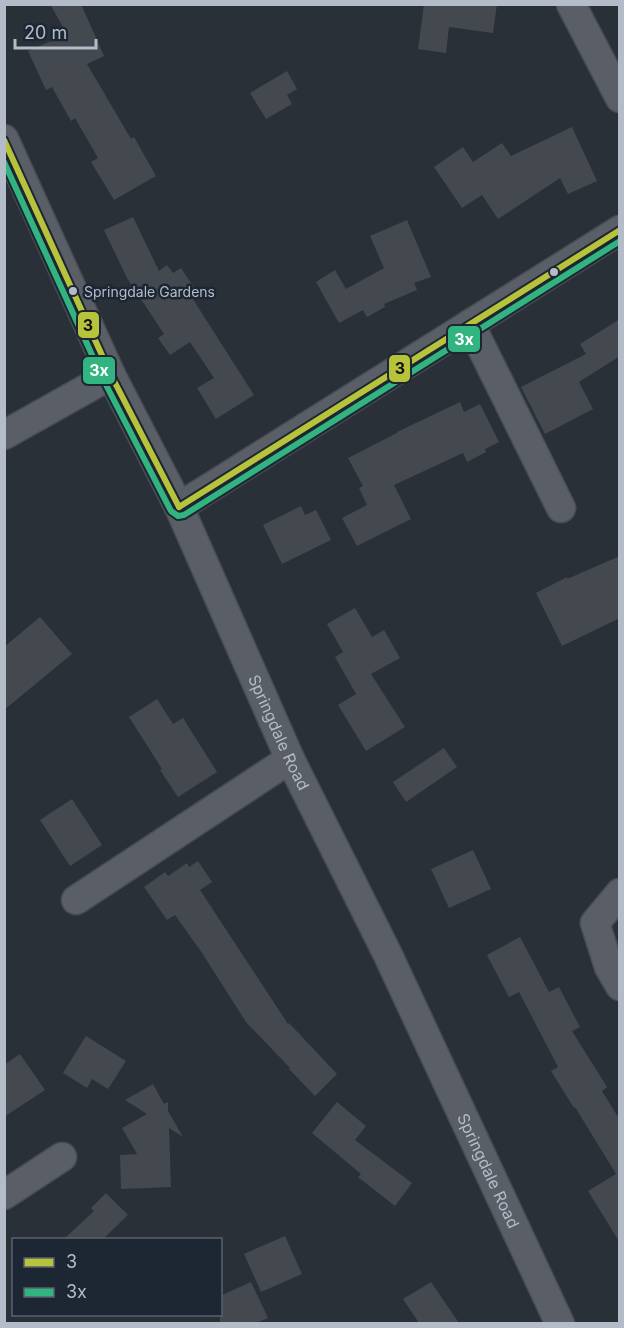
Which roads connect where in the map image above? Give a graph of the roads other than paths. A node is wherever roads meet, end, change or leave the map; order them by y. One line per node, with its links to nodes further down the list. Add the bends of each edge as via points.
1 (571, 4): 2 (street)
2 (620, 98)
3 (4, 140): 6 (street, Springdale Road)
4 (620, 230): 5 (street)
5 (470, 324): 8 (street); 9 (street)
6 (111, 375): 7 (street); 8 (street, Springdale Road)
7 (4, 435)
8 (178, 507): 10 (street, Springdale Road)
9 (561, 508)
10 (290, 759): 12 (street); 16 (street, Springdale Road, via 387,953)
11 (620, 893): 13 (street, via 596,923 609,967)
12 (76, 900)
13 (620, 986)
14 (62, 1157): 15 (street)
15 (4, 1194)
16 (560, 1323)

